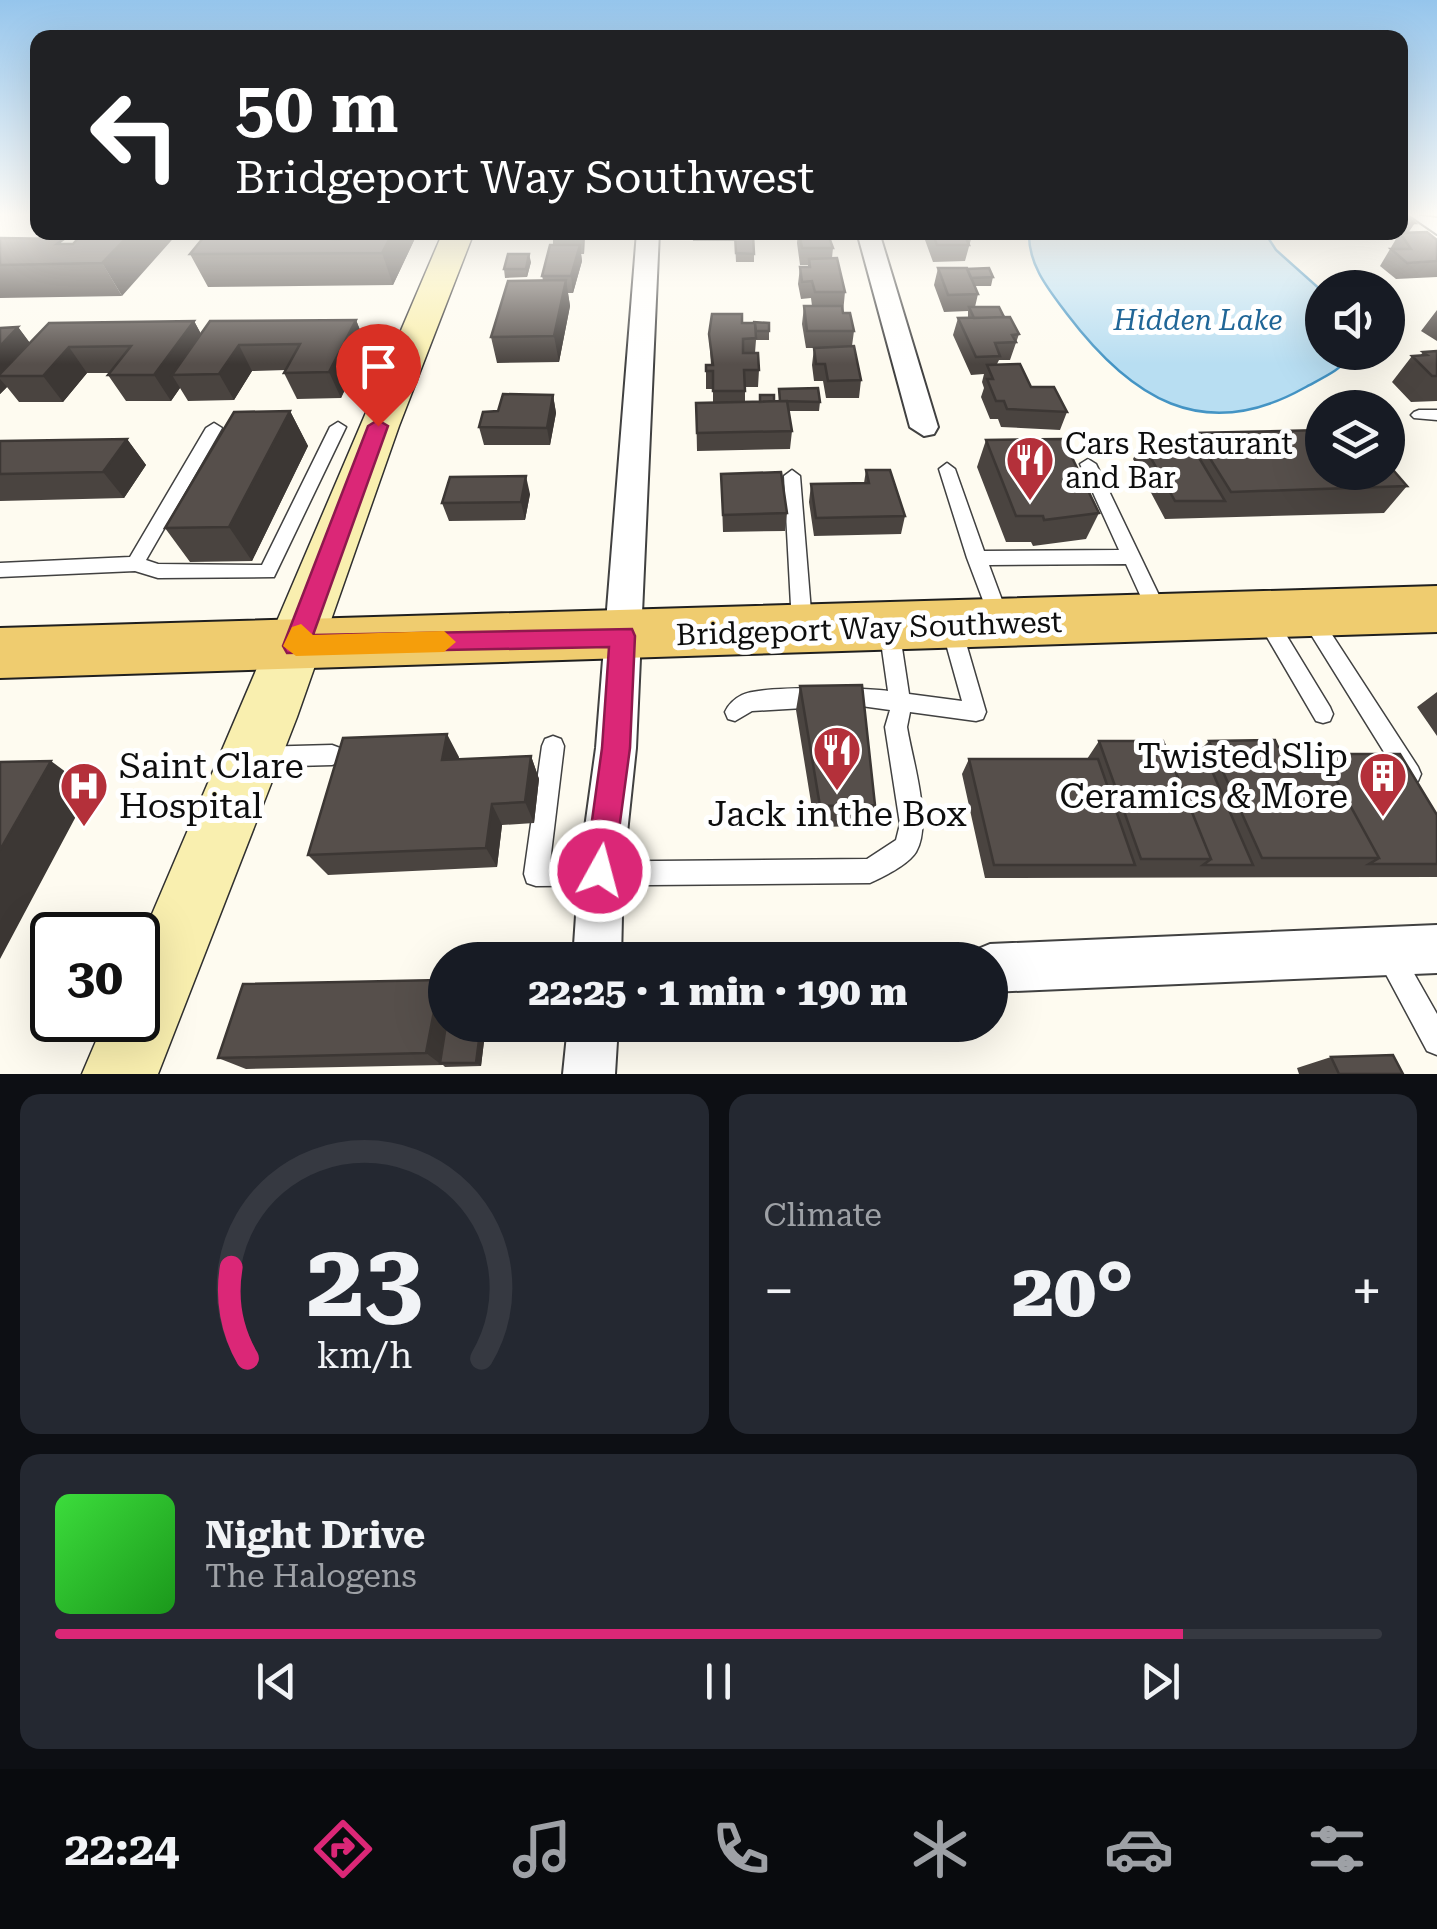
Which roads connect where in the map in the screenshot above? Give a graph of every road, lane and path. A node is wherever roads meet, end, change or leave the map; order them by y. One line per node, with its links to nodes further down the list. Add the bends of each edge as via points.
1 (446, 264): 23 (street)
2 (646, 264): 22 (street)
3 (877, 264): 7 (street)
4 (1437, 414): 5 (lane)
5 (1419, 415)
6 (338, 427): 14 (lane, via 268,572 158,571)
7 (924, 427)
8 (214, 428): 14 (lane)
9 (1088, 464): 12 (lane)
10 (946, 469): 13 (lane)
11 (792, 476): 21 (lane)
12 (1132, 557): 13 (lane); 18 (lane)
13 (976, 558): 19 (lane)
14 (136, 564): 15 (lane)
15 (0, 570)
16 (1437, 609): 17 (main road, Bridgeport Way Southwest)
17 (1286, 615): 18 (main road, Bridgeport Way Southwest); 27 (lane); 31 (lane)
18 (1160, 619): 19 (main road, Bridgeport Way Southwest)
19 (976, 625): 20 (main road, Bridgeport Way Southwest); 25 (lane, via 976,712)
20 (888, 628): 21 (main road, Bridgeport Way Southwest); 25 (lane)
21 (804, 631): 22 (main road, Bridgeport Way Southwest)
22 (623, 636): 23 (main road, Bridgeport Way Southwest); 32 (street)
23 (296, 646): 24 (main road, Bridgeport Way Southwest); 30 (street)
24 (0, 652)
25 (902, 706): 26 (lane, via 854,696 786,698 748,702); 32 (lane, via 896,727 912,824 906,847 870,870)
26 (735, 712)
27 (1323, 714)
28 (553, 746): 32 (lane, via 536,874)
29 (332, 756): 30 (lane)
30 (252, 758): 39 (street)
31 (1427, 800)
32 (600, 871): 33 (street)
33 (598, 942)
34 (1437, 949): 35 (street)
35 (1387, 951): 36 (street); 37 (lane)
36 (1008, 967)
37 (1437, 1041)
38 (592, 1042): 40 (street)
39 (120, 1074)
40 (589, 1074)

